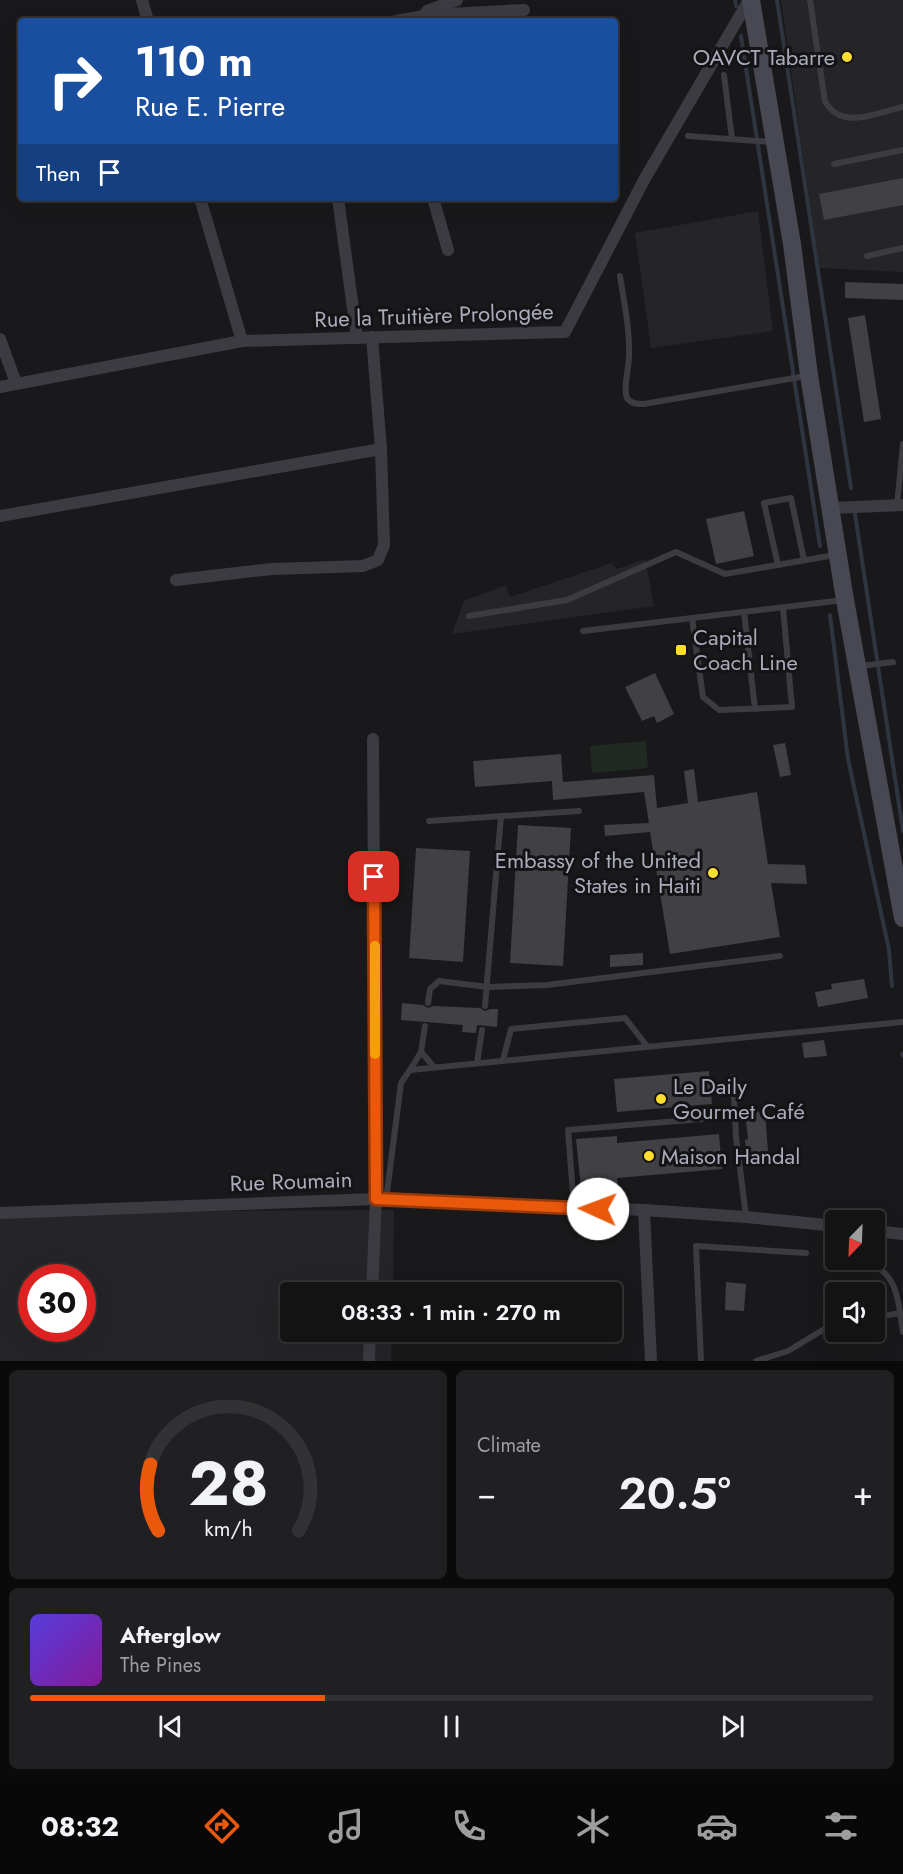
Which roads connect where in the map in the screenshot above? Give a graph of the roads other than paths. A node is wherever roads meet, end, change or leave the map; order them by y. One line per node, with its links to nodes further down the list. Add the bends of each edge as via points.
1 (142, 0): 6 (street)
2 (457, 0): 7 (street)
3 (750, 0): 13 (main road); 23 (street, Rue la Truitière Prolongée, via 644,180 565,332)
4 (810, 0): 10 (lane, via 825,102 832,111 852,117)
5 (524, 10): 8 (street)
6 (147, 18)
7 (410, 18)
8 (416, 18)
9 (724, 75): 12 (lane)
10 (903, 108)
11 (688, 136): 12 (lane)
12 (732, 139): 13 (lane)
13 (775, 142): 27 (main road)
14 (903, 150): 15 (lane)
15 (834, 164)
16 (201, 201): 26 (street)
17 (338, 201): 24 (street)
18 (434, 201): 20 (street)
19 (903, 249): 21 (lane)
20 (448, 250)
21 (867, 256)
22 (620, 276): 27 (lane, via 629,355 626,392 631,402 644,404)
23 (372, 337): 24 (street, Rue la Truitière Prolongée); 31 (street)
24 (357, 338): 26 (street, Rue la Truitière Prolongée)
25 (0, 339): 28 (street)
26 (242, 341): 28 (street, Rue la Truitière Prolongée)
27 (809, 375): 33 (main road)
28 (16, 383): 29 (street, Rue la Truitière Prolongée)
29 (0, 387)
30 (903, 444): 32 (lane)
31 (381, 449): 34 (street); 38 (street, via 384,545 378,560 363,566 272,569)
32 (900, 505): 33 (street)
33 (831, 508): 35 (main road)
34 (0, 516)
35 (838, 554): 36 (lane); 39 (main road)
36 (804, 560): 37 (lane); 37 (lane, via 791,498 764,504)
37 (778, 565): 42 (lane, via 725,574 676,552 567,600)
38 (176, 580)
39 (845, 600): 40 (lane); 46 (main road)
40 (783, 608): 41 (lane); 47 (lane, via 792,707)
41 (744, 612): 43 (lane); 47 (lane)
42 (469, 616)
43 (692, 618): 44 (lane); 47 (lane, via 703,697 719,711)
44 (582, 631)
45 (893, 662): 46 (lane)
46 (857, 667): 52 (main road)
47 (755, 709)
48 (373, 739): 68 (street)
49 (579, 811): 50 (lane)
50 (501, 816): 51 (lane); 54 (lane)
51 (429, 820)
52 (903, 918)
53 (780, 956): 54 (lane, via 547,986)
54 (488, 987): 55 (lane, via 439,981 430,989); 56 (lane)
55 (428, 1003)
56 (485, 1006)
57 (903, 1022): 60 (lane)
58 (425, 1026): 61 (lane)
59 (482, 1030): 63 (lane)
60 (647, 1046): 62 (lane); 62 (lane, via 625,1018 511,1029)
61 (421, 1052): 64 (lane); 65 (lane)
62 (503, 1060): 63 (lane)
63 (477, 1063): 64 (lane)
64 (434, 1067): 65 (lane)
65 (410, 1070): 68 (lane, via 401,1083)
66 (733, 1077): 72 (lane)
67 (714, 1118): 69 (lane, via 568,1130)
68 (381, 1199): 69 (street, Rue Roumain); 71 (street, Rue Roumain); 78 (street)
69 (574, 1208): 70 (street, Rue Roumain)
70 (644, 1210): 72 (street, Rue Roumain); 85 (street)
71 (0, 1213)
72 (746, 1217): 73 (street, Rue Roumain)
73 (825, 1226)
74 (885, 1232): 75 (street)
75 (903, 1234)
76 (806, 1253): 86 (lane, via 696,1246)
77 (880, 1270): 79 (lane, via 896,1288)
78 (373, 1282)
79 (902, 1313): 80 (lane); 82 (lane)
80 (885, 1315)
81 (825, 1329): 87 (lane, via 788,1351)
82 (903, 1332)
83 (370, 1342): 84 (street)
84 (369, 1361)
85 (651, 1361)
86 (701, 1361)
87 (756, 1361)

